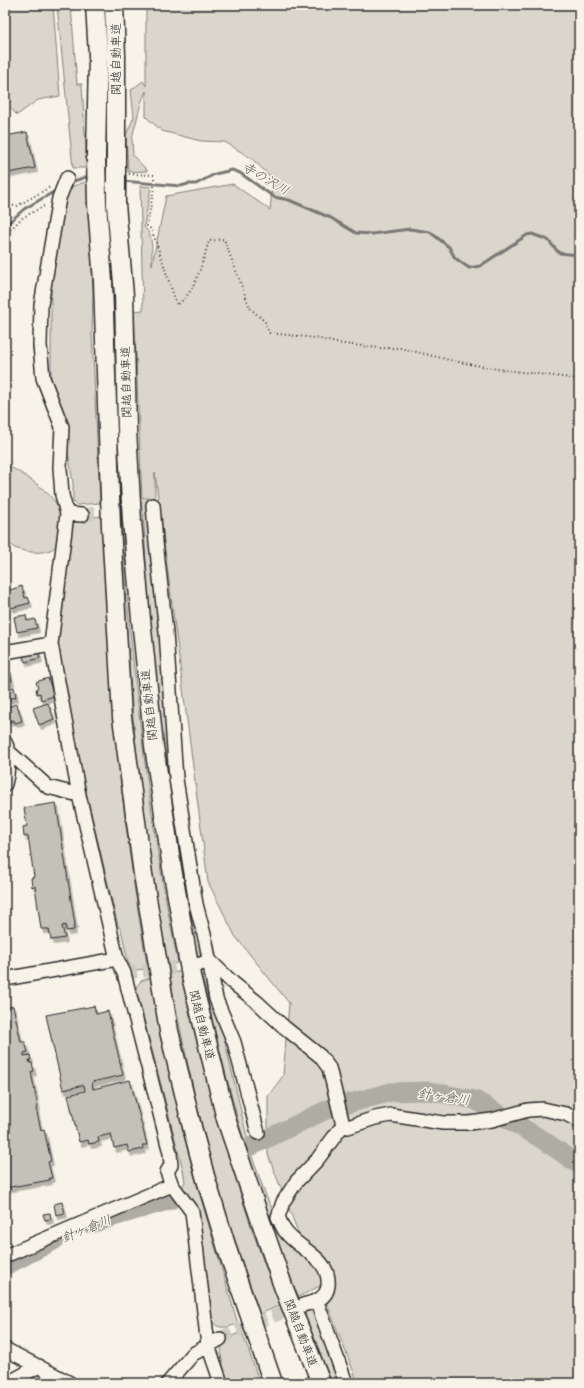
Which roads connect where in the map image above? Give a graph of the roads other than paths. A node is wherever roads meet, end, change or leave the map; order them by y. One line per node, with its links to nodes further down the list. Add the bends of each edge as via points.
1 (95, 5): 29 (highway, 関越自動車道, bridge, via 98,55 97,204 103,281 111,526 122,717 143,874 169,1031 205,1176)
2 (114, 5): 30 (highway, 関越自動車道, bridge, via 116,204 124,295 132,521 154,746 172,868 191,976 226,1119 283,1286)
3 (66, 179): 5 (street, via 60,196 41,305 40,345 43,378 62,428 60,468 62,495)
4 (153, 505): 13 (street, via 166,632 176,779)
5 (68, 514): 6 (street); 7 (street)
6 (82, 515)
7 (51, 644): 8 (street); 11 (street)
8 (5, 651)
9 (7, 747): 10 (street, via 8,775); 11 (street, via 48,787)
10 (5, 784)
11 (79, 795): 12 (street)
12 (117, 959): 14 (street); 18 (street, via 124,973 170,1153 171,1165 167,1172)
13 (204, 963): 16 (street, via 257,1002 320,1056 329,1068); 17 (street, via 234,1042)
14 (5, 979)
15 (579, 1121): 16 (street, via 566,1114 528,1110 492,1120 469,1123 391,1115 348,1127)
16 (343, 1125): 20 (street, via 293,1187 283,1202 278,1217 285,1231 321,1262 328,1277 328,1289)
17 (258, 1133)
18 (172, 1185): 19 (street); 22 (street, via 192,1212)
19 (5, 1256)
20 (317, 1302): 21 (street); 31 (street)
21 (303, 1305)
22 (214, 1342): 27 (street, via 193,1354); 28 (street)
23 (5, 1348): 24 (street)
24 (39, 1366): 25 (street); 26 (street)
25 (8, 1383)
26 (70, 1383)
27 (168, 1383)
28 (221, 1383)
29 (273, 1383)
30 (321, 1383)
31 (346, 1383)

